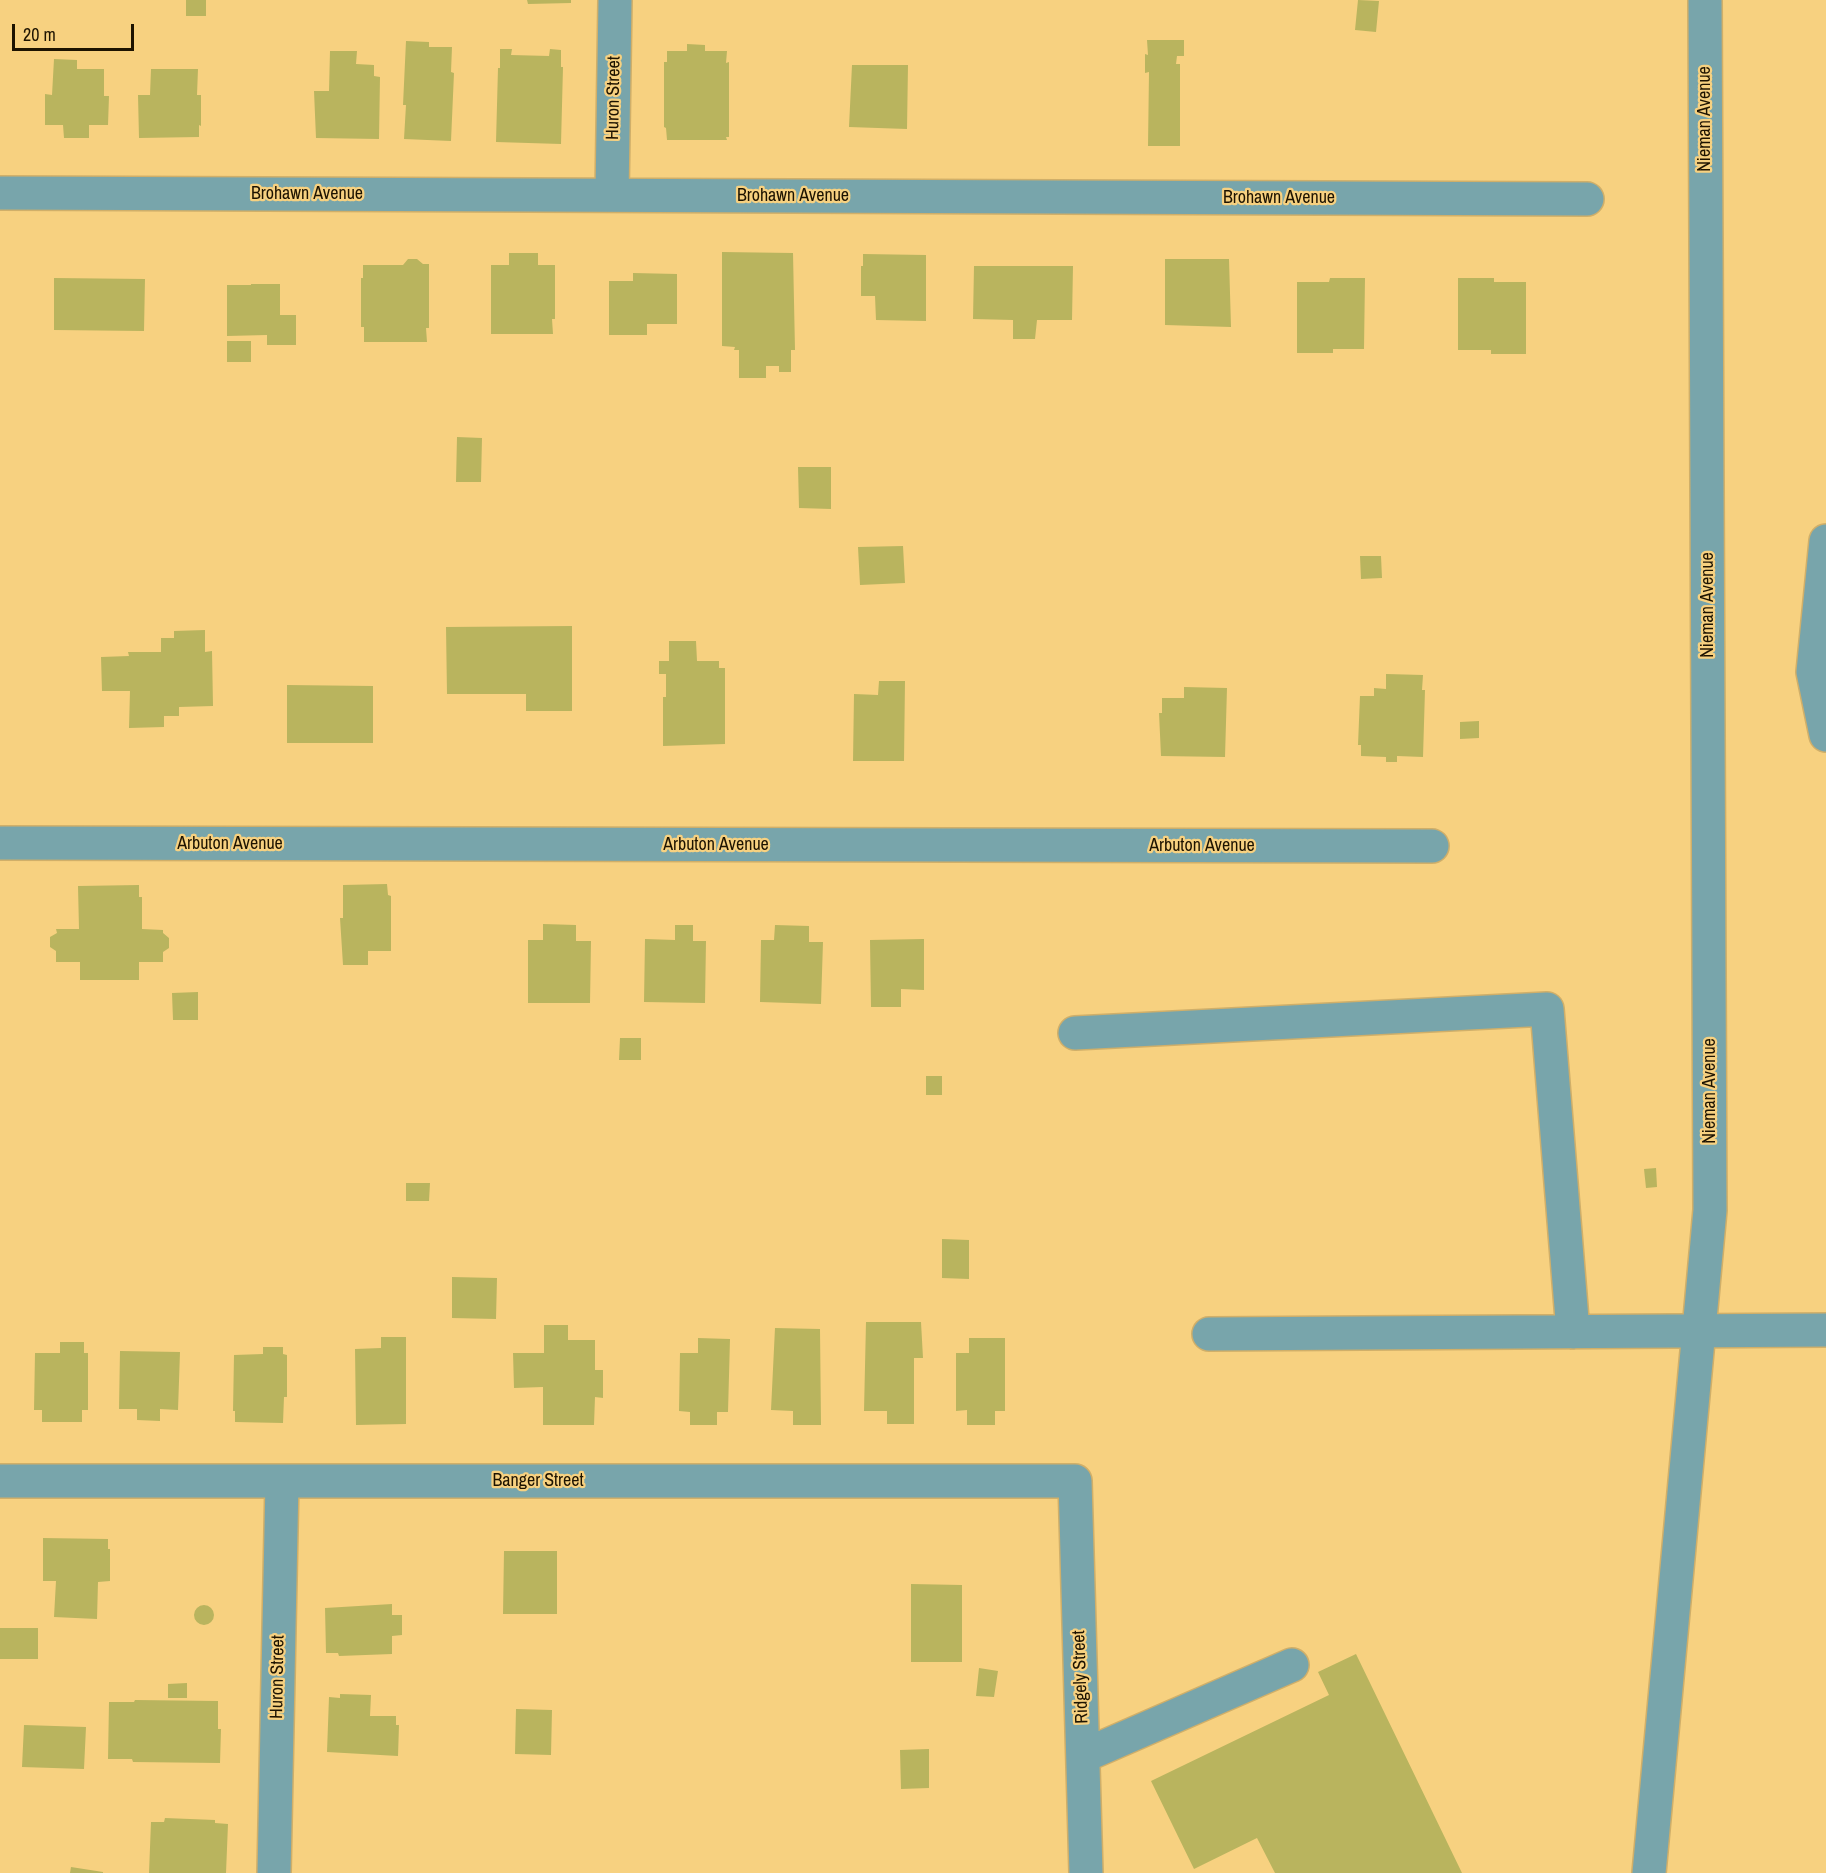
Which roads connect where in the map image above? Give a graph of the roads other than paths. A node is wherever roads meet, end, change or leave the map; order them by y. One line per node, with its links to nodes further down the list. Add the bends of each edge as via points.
1 (615, 0): 4 (street, Huron Street)
2 (1705, 0): 11 (street, Nieman Avenue, via 1710,1210)
3 (0, 193): 4 (street, Brohawn Avenue)
4 (612, 195): 5 (street, Brohawn Avenue)
5 (1587, 199)
6 (1826, 541): 7 (street, via 1814,672)
7 (1826, 735)
8 (0, 843): 9 (street, Arbuton Avenue)
9 (1432, 846)
10 (1075, 1033): 13 (street, via 1547,1009)
11 (1699, 1330): 12 (street); 13 (street); 22 (street, Nieman Avenue)
12 (1826, 1330)
13 (1573, 1332): 14 (street)
14 (1209, 1334)
15 (282, 1480): 16 (street, Banger Street); 17 (street, Banger Street); 20 (street, Huron Street)
16 (0, 1481)
17 (1075, 1481): 19 (street, Ridgely Street)
18 (1292, 1665): 19 (street)
19 (1083, 1756): 21 (street, Ridgely Street)
20 (274, 1873)
21 (1086, 1873)
22 (1648, 1873)

